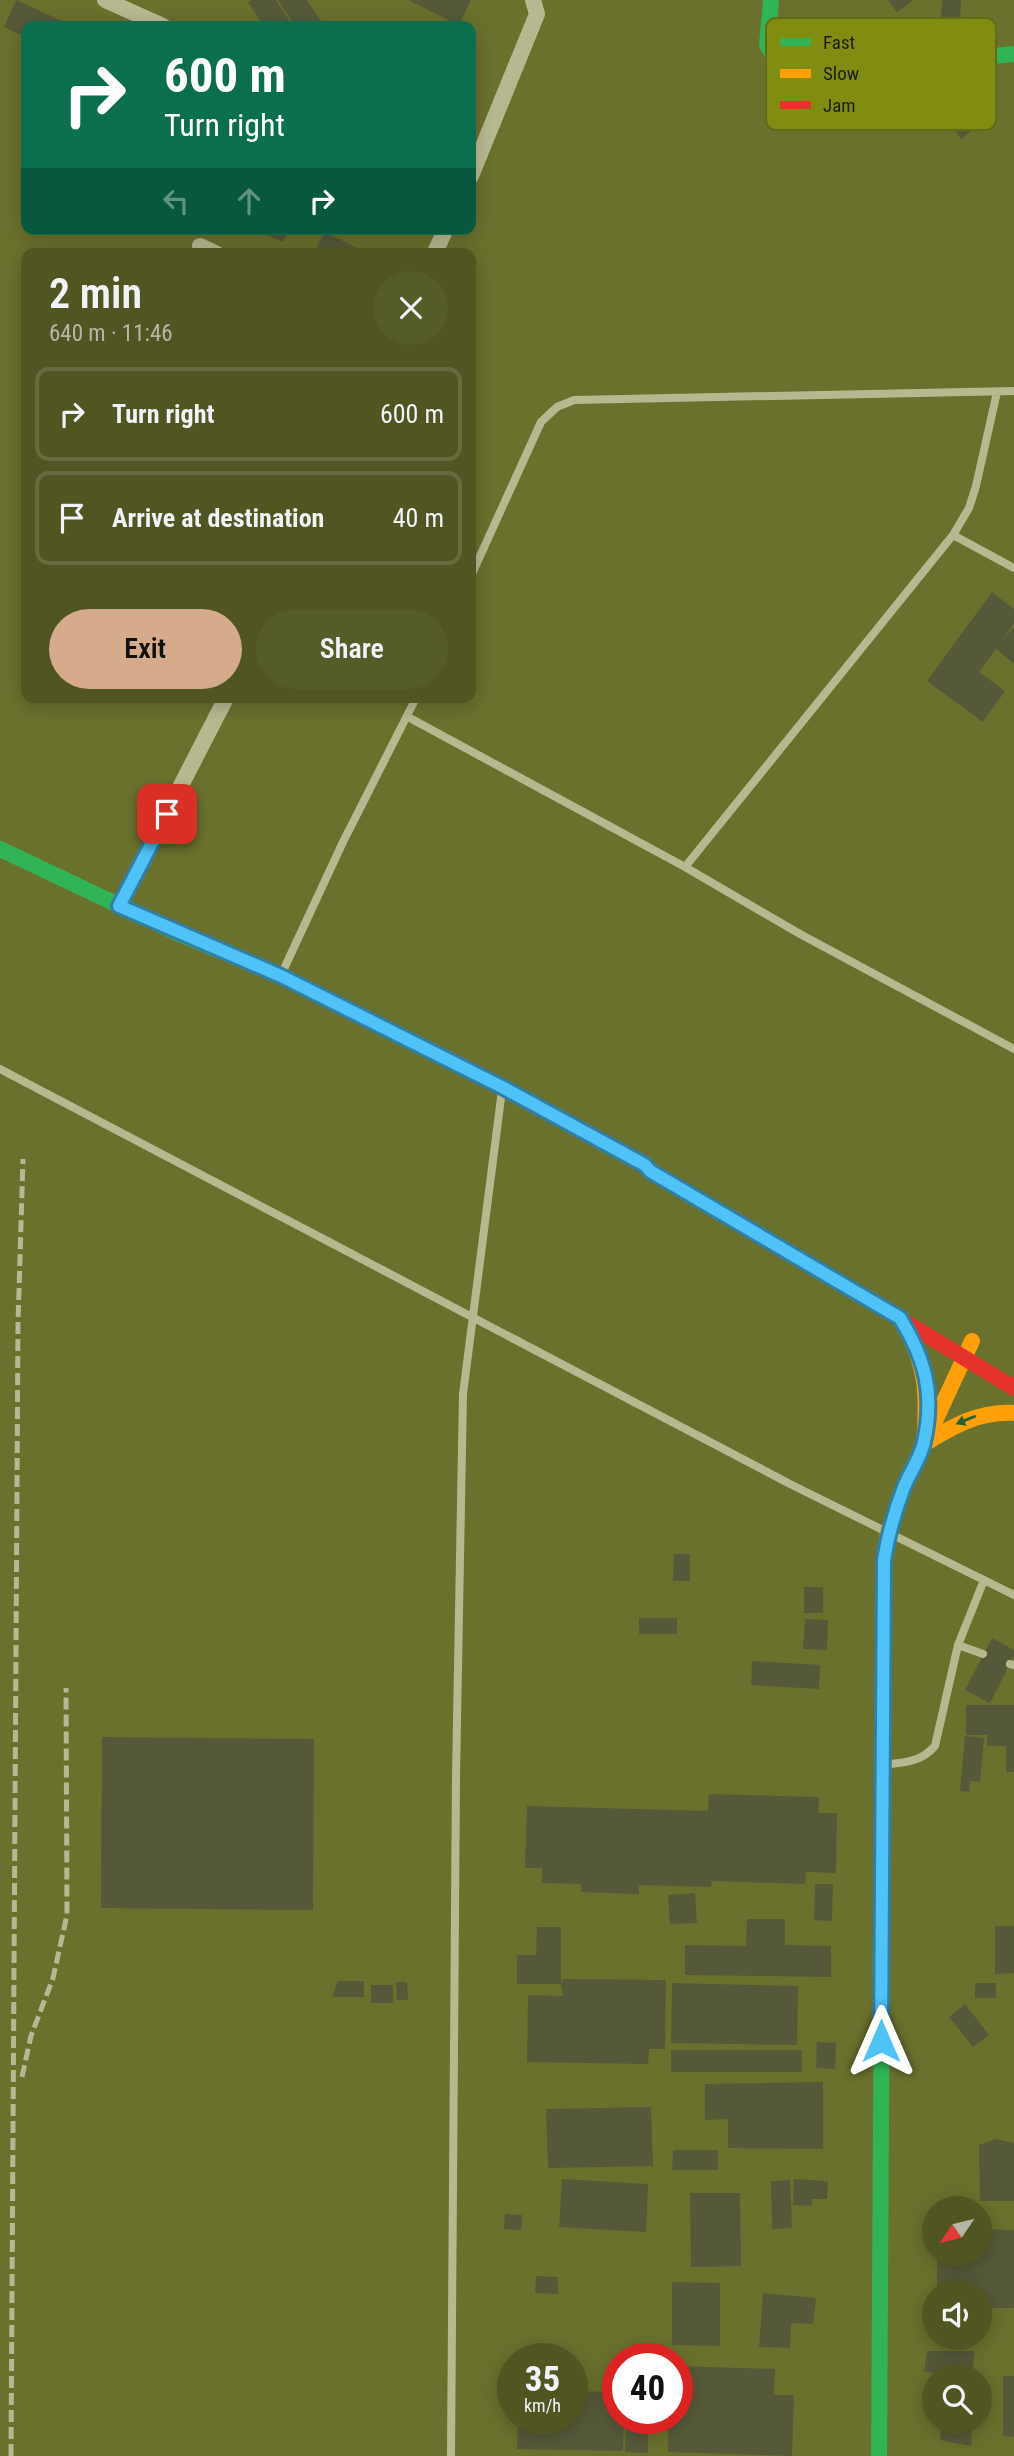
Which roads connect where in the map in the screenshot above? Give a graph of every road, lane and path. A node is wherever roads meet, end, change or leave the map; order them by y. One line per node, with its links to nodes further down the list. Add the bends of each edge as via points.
1 (106, 0): 5 (street)
2 (533, 0): 8 (street, via 537,14)
3 (771, 0): 4 (main road)
4 (769, 18)
5 (152, 21)
6 (1014, 54): 7 (main road)
7 (996, 56)
8 (476, 162)
9 (200, 246): 10 (street)
10 (204, 248)
11 (1014, 391): 12 (lane)
12 (997, 392): 13 (lane, via 976,486); 14 (lane, via 574,400 557,407 541,422)
13 (953, 535): 15 (lane); 20 (lane)
14 (476, 565)
15 (1014, 568)
16 (223, 703): 21 (street)
17 (414, 703): 18 (lane)
18 (408, 717): 20 (lane); 22 (lane)
19 (0, 849): 21 (main road)
20 (685, 867): 23 (lane)
21 (119, 906): 22 (main road)
22 (281, 976): 25 (main road)
23 (1014, 1049)
24 (0, 1069): 28 (lane)
25 (502, 1087): 26 (main road); 28 (lane)
26 (645, 1165): 27 (main road, via 654,1165); 29 (main road)
27 (761, 1218)
28 (472, 1315): 35 (lane); 41 (lane, via 463,1394 459,1557)
29 (900, 1318): 31 (main road); 34 (main road, via 926,1374)
30 (972, 1341): 31 (main road)
31 (964, 1356): 32 (main road); 34 (main road)
32 (1014, 1388)
33 (1014, 1413): 34 (main road, one-way to 34, via 965,1419)
34 (924, 1444): 35 (main road)
35 (888, 1533): 36 (lane); 40 (main road)
36 (984, 1580): 37 (lane); 38 (lane)
37 (1014, 1595)
38 (958, 1646): 39 (lane); 40 (lane, via 934,1746 916,1760)
39 (983, 1654)
40 (882, 1765): 42 (main road)
41 (451, 2456)
42 (879, 2456)

